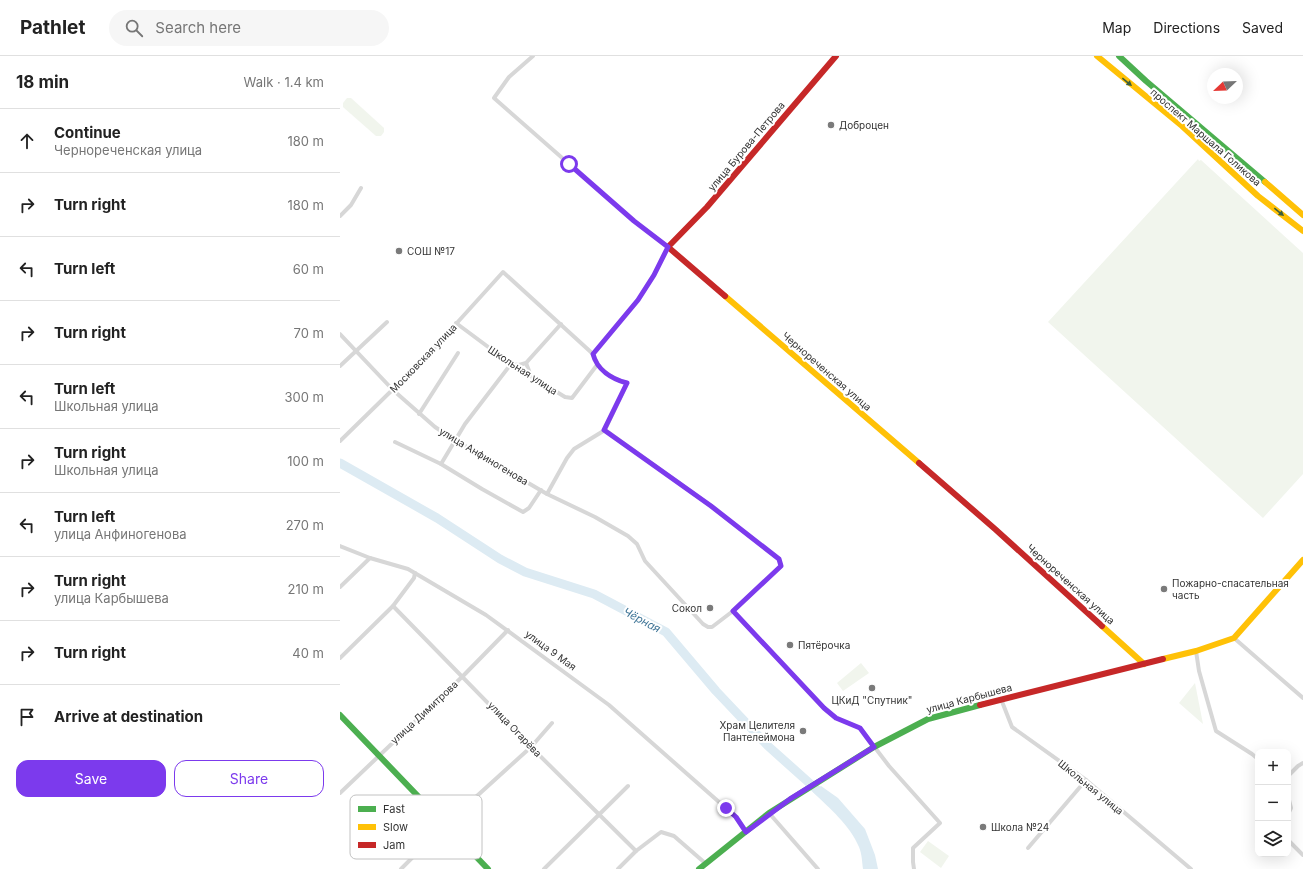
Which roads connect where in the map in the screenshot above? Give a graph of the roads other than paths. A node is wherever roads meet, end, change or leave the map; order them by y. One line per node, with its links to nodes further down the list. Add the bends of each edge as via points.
1 (533, 56): 11 (street, Чернореченская улица, via 509,77 494,98 634,221)
2 (836, 56): 11 (main road, улица Бурова-Петрова, via 712,201)
3 (1097, 56): 7 (main road, проспект Маршала Голикова, one-way to 7, via 1182,126)
4 (1119, 56): 5 (main road, проспект Маршала Голикова)
5 (1267, 186): 7 (main road); 8 (main road, проспект Маршала Голикова)
6 (361, 188): 9 (street, via 351,205)
7 (1258, 196): 10 (main road, проспект Маршала Голикова, one-way to 10)
8 (1303, 215)
9 (340, 216)
10 (1303, 231)
11 (668, 247): 18 (street, via 638,300); 46 (main road, Чернореченская улица, via 995,529)
12 (387, 322): 16 (street)
13 (456, 323): 14 (street, Московская улица, via 503,272); 20 (street, Школьная улица); 24 (street, Московская улица)
14 (561, 324): 18 (street); 19 (street)
15 (340, 334): 16 (street, улица Анфиногенова)
16 (356, 350): 22 (street); 24 (street, улица Анфиногенова)
17 (458, 352): 25 (street)
18 (593, 354): 21 (street)
19 (526, 363): 20 (street); 23 (street)
20 (511, 364): 23 (street, Школьная улица); 27 (street)
21 (597, 365): 23 (street, Школьная улица, via 572,398 565,397); 26 (street, via 616,380 627,383)
22 (340, 366)
23 (531, 376)
24 (393, 390): 25 (street, улица Анфиногенова); 28 (street, Московская улица)
25 (419, 414): 27 (street, улица Анфиногенова)
26 (604, 430): 32 (street, via 574,449); 41 (street, via 711,506 779,559 781,566)
27 (455, 440): 30 (street); 31 (street, улица Анфиногенова)
28 (340, 441)
29 (395, 442): 30 (street)
30 (441, 464): 31 (street, via 523,512 529,508)
31 (541, 490): 32 (street, улица Анфиногенова)
32 (547, 494): 34 (street, улица Анфиногенова, via 628,536 637,544)
33 (340, 546): 36 (street, улица 9 Мая)
34 (643, 555): 35 (street); 41 (street, улица Анфиногенова, via 645,561 704,626 712,626)
35 (649, 557)
36 (370, 558): 38 (street, улица 9 Мая); 39 (street)
37 (1303, 560): 43 (main road)
38 (415, 573): 40 (street); 42 (street, улица 9 Мая)
39 (340, 587)
40 (394, 606): 45 (street); 47 (street, улица Огарёва)
41 (733, 611): 53 (street, via 824,708 836,718 860,728)
42 (508, 630): 47 (street, улица Димитрова); 65 (street, улица 9 Мая, via 609,705 736,817)
43 (1234, 638): 44 (main road, улица Карбышева); 48 (street)
44 (1196, 651): 46 (main road, улица Карбышева); 55 (street, via 1216,731)
45 (340, 658)
46 (1144, 664): 49 (main road, улица Карбышева)
47 (463, 676): 52 (street, улица Огарёва); 54 (street, улица Димитрова)
48 (1303, 698)
49 (1001, 699): 53 (main road, улица Карбышева, via 928,719); 58 (street, Школьная улица, via 1012,727)
50 (340, 715): 54 (main road)
51 (552, 723): 52 (street)
52 (531, 747): 62 (street); 64 (street, улица Огарёва)
53 (874, 747): 63 (main road, улица Карбышева); 80 (street, via 940,823 913,848)
54 (379, 755): 60 (street, улица Димитрова); 61 (main road)
55 (1255, 756)
56 (1303, 764): 57 (street)
57 (1291, 773)
58 (1086, 780): 67 (street); 81 (street, Школьная улица)
59 (628, 786): 64 (street)
60 (340, 793)
61 (418, 795)
62 (478, 795)
63 (769, 813): 65 (main road, улица Карбышева); 79 (street)
64 (599, 814): 68 (street, улица Огарёва); 75 (street)
65 (746, 832): 72 (main road, улица Карбышева)
66 (1291, 843): 69 (street)
67 (1028, 848)
68 (636, 851): 72 (street, via 661,832 674,836); 76 (street)
69 (1303, 856)
70 (411, 859): 73 (street)
71 (479, 859): 74 (main road)
72 (706, 863): 77 (main road, улица Карбышева); 78 (main road)
73 (401, 869)
74 (488, 869)
75 (544, 869)
76 (618, 869)
77 (699, 869)
78 (711, 869)
79 (818, 869)
80 (914, 869)
81 (1191, 869)

